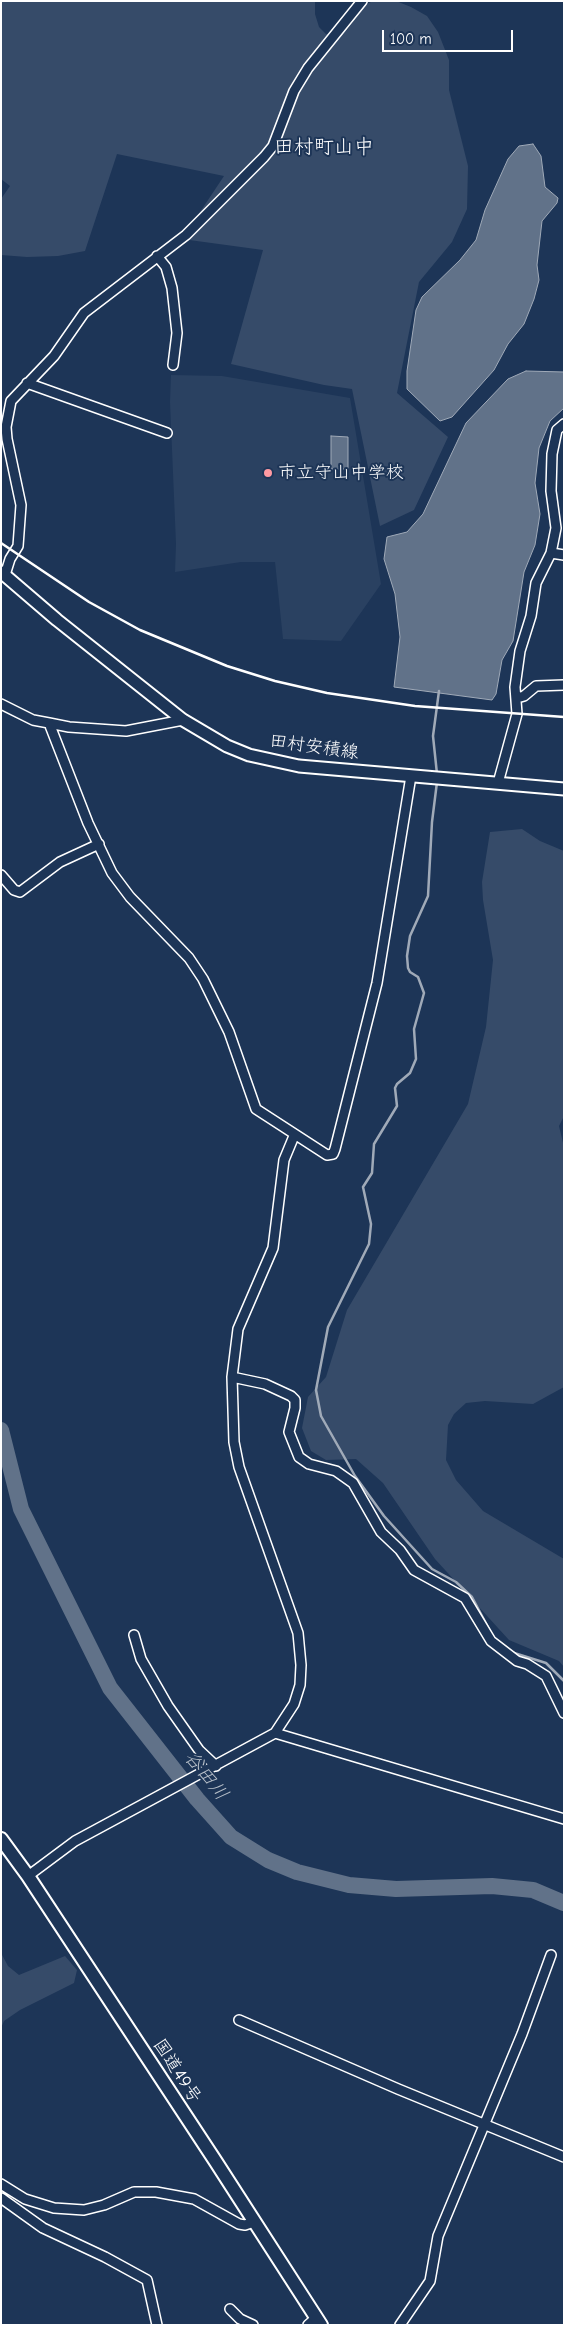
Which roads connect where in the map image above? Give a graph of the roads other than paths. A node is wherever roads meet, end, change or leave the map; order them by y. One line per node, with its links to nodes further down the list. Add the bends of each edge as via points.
1 (362, 1): 2 (street, via 308,68 294,91 273,146 186,235)
2 (157, 256): 3 (street, via 166,267 172,288 177,333); 4 (street, via 84,313 66,341)
3 (173, 365)
4 (27, 383): 6 (street); 9 (street, via 11,401 6,427 21,504 18,546)
5 (564, 424): 7 (street, via 558,430 552,454 551,491 556,528)
6 (167, 433)
7 (551, 553): 8 (street); 11 (street, via 535,589 520,651 515,686)
8 (564, 555)
9 (3, 574): 13 (main road, 田村安積線)
10 (564, 685): 11 (street, via 536,686)
11 (517, 698): 16 (street, via 517,714)
12 (1, 704): 14 (street, via 33,720)
13 (183, 720): 14 (street, via 126,731); 15 (main road, 田村安積線, via 227,746 276,762)
14 (49, 723): 18 (street)
15 (411, 776): 16 (main road, 田村安積線); 20 (street, via 376,983 335,1149 333,1154 327,1155)
16 (498, 784): 17 (main road, 田村安積線)
17 (564, 789)
18 (99, 844): 19 (street, via 60,862 20,892); 20 (street, via 120,886 189,958 203,979 229,1032 256,1109)
19 (1, 876)
20 (294, 1136): 21 (street, via 284,1160 273,1248 238,1329)
21 (232, 1377): 23 (street, via 280,1389 295,1400 289,1432 299,1457 309,1464 336,1471 353,1483 381,1532 400,1550 414,1570 465,1598 490,1641 517,1661 546,1676); 24 (street, via 234,1442 239,1467 300,1646 298,1694)
22 (134, 1635): 25 (street, via 141,1659 168,1706)
23 (564, 1713)
24 (276, 1733): 25 (street); 26 (street)
25 (214, 1766): 28 (street, via 75,1840)
26 (564, 1819)
27 (2, 1840): 28 (highway, 国道49号)
28 (28, 1876): 35 (highway, 国道49号)
29 (551, 1955): 31 (street)
30 (240, 2020): 31 (street)
31 (484, 2124): 32 (street); 40 (street, via 438,2236 430,2281)
32 (564, 2157)
33 (1, 2184): 35 (street, via 25,2199 54,2208 84,2210 134,2192 156,2192 194,2199 239,2224)
34 (1, 2198): 38 (street, via 42,2228 106,2256 147,2280)
35 (254, 2222): 37 (highway, 国道49号)
36 (230, 2309): 39 (street)
37 (315, 2322)
38 (157, 2325)
39 (253, 2325)
40 (400, 2325)

